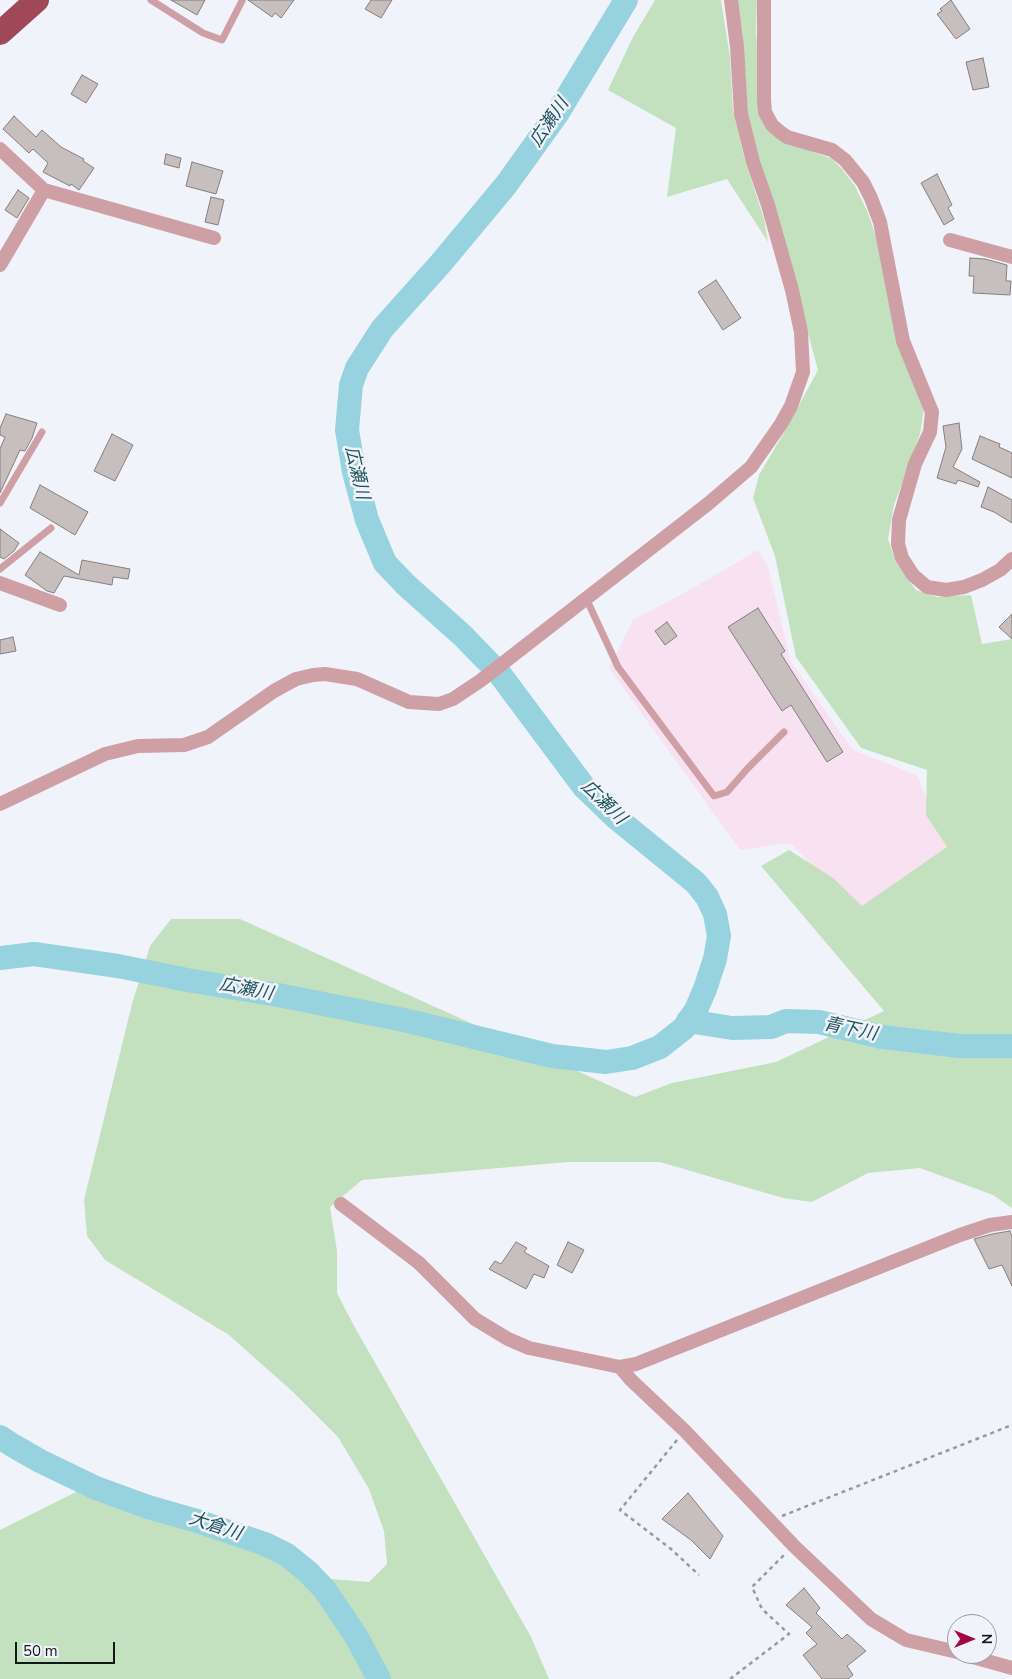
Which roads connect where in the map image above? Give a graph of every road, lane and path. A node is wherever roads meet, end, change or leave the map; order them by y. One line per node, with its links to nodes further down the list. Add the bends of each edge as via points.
1 (37, 0): 6 (highway)
2 (151, 0): 5 (lane, via 203,33 222,40)
3 (730, 0): 19 (street, via 741,114 792,290 801,332 803,372 791,406 751,467)
4 (764, 0): 16 (street, via 765,112 772,125 787,137 832,150 863,182 880,222 903,341 932,412 930,432 915,464 899,520 898,544 902,558 913,575 927,586 946,590 982,580)
5 (242, 1)
6 (0, 33)
7 (0, 148): 8 (street)
8 (44, 190): 9 (street); 12 (street)
9 (214, 238)
10 (950, 240): 11 (street)
11 (1012, 257)
12 (0, 265)
13 (42, 432): 14 (lane)
14 (0, 503)
15 (51, 528): 17 (lane)
16 (1012, 559)
17 (0, 569)
18 (0, 582): 20 (street)
19 (586, 598): 21 (lane, via 618,667 714,796 727,792); 22 (street, via 453,699 438,704 408,702 357,679 325,674 304,677 268,695 208,737 184,745 138,746 106,754)
20 (60, 606)
21 (784, 732)
22 (0, 804)
23 (341, 1204): 25 (street, via 418,1263 475,1319 508,1339 529,1348)
24 (1012, 1222): 25 (street, via 960,1235 645,1360)
25 (620, 1366): 27 (street)
26 (1012, 1424): 28 (path)
27 (685, 1431): 28 (street); 30 (path, via 620,1510 672,1549)
28 (769, 1521): 29 (street)
29 (794, 1546): 31 (street, via 871,1619 906,1640); 34 (path, via 752,1587 762,1609 789,1634)
30 (698, 1575)
31 (947, 1650)
32 (997, 1664): 33 (street)
33 (1012, 1668)
34 (730, 1679)

